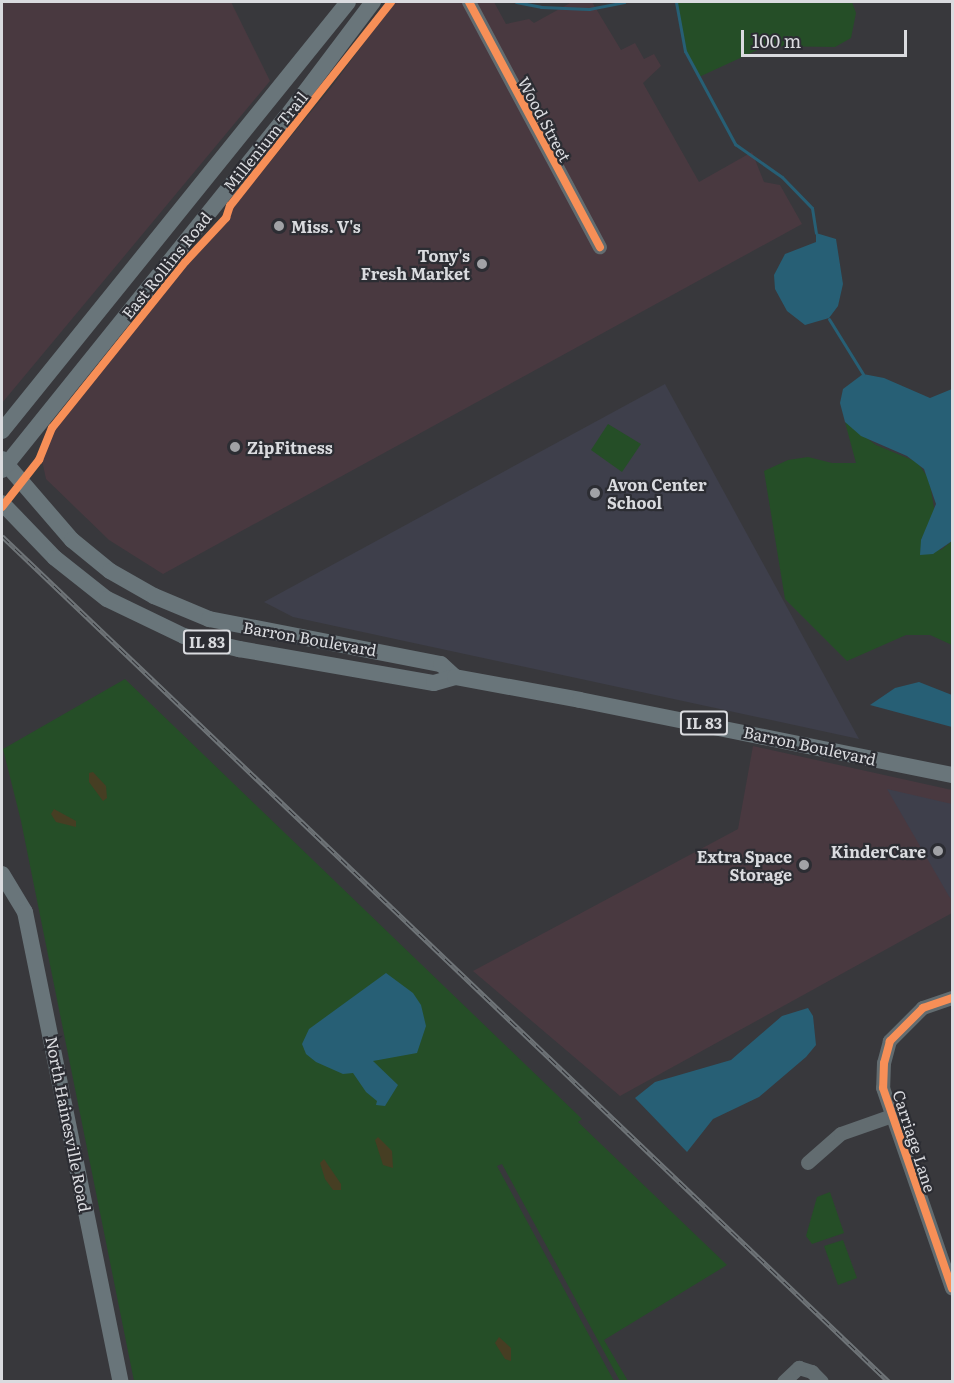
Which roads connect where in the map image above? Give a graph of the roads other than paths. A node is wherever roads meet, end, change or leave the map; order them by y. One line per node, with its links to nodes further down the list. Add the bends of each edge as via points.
1 (348, 2): 5 (main road, East Rollins Road)
2 (373, 2): 6 (main road, East Rollins Road, via 287,116)
3 (469, 2): 4 (street, Wood Street)
4 (600, 247)
5 (2, 431)
6 (3, 464): 8 (main road, Barron Boulevard, via 48,516 90,556 175,606 232,624 441,664)
7 (2, 503): 8 (main road, Barron Boulevard / IL 83, via 55,558 89,585 136,615 175,632 239,649 434,683)
8 (455, 677): 9 (main road, Barron Boulevard / IL 83)
9 (952, 775)
10 (2, 874): 15 (main road, North Hainesville Road, via 25,912)
11 (952, 998): 12 (street, Carriage Lane, via 923,1008 890,1041 883,1088)
12 (892, 1116): 13 (street, via 841,1134); 14 (street, Carriage Lane)
13 (808, 1163)
14 (952, 1288)
15 (121, 1382)
16 (784, 1382): 17 (street, via 799,1368 812,1372)
17 (822, 1382)

